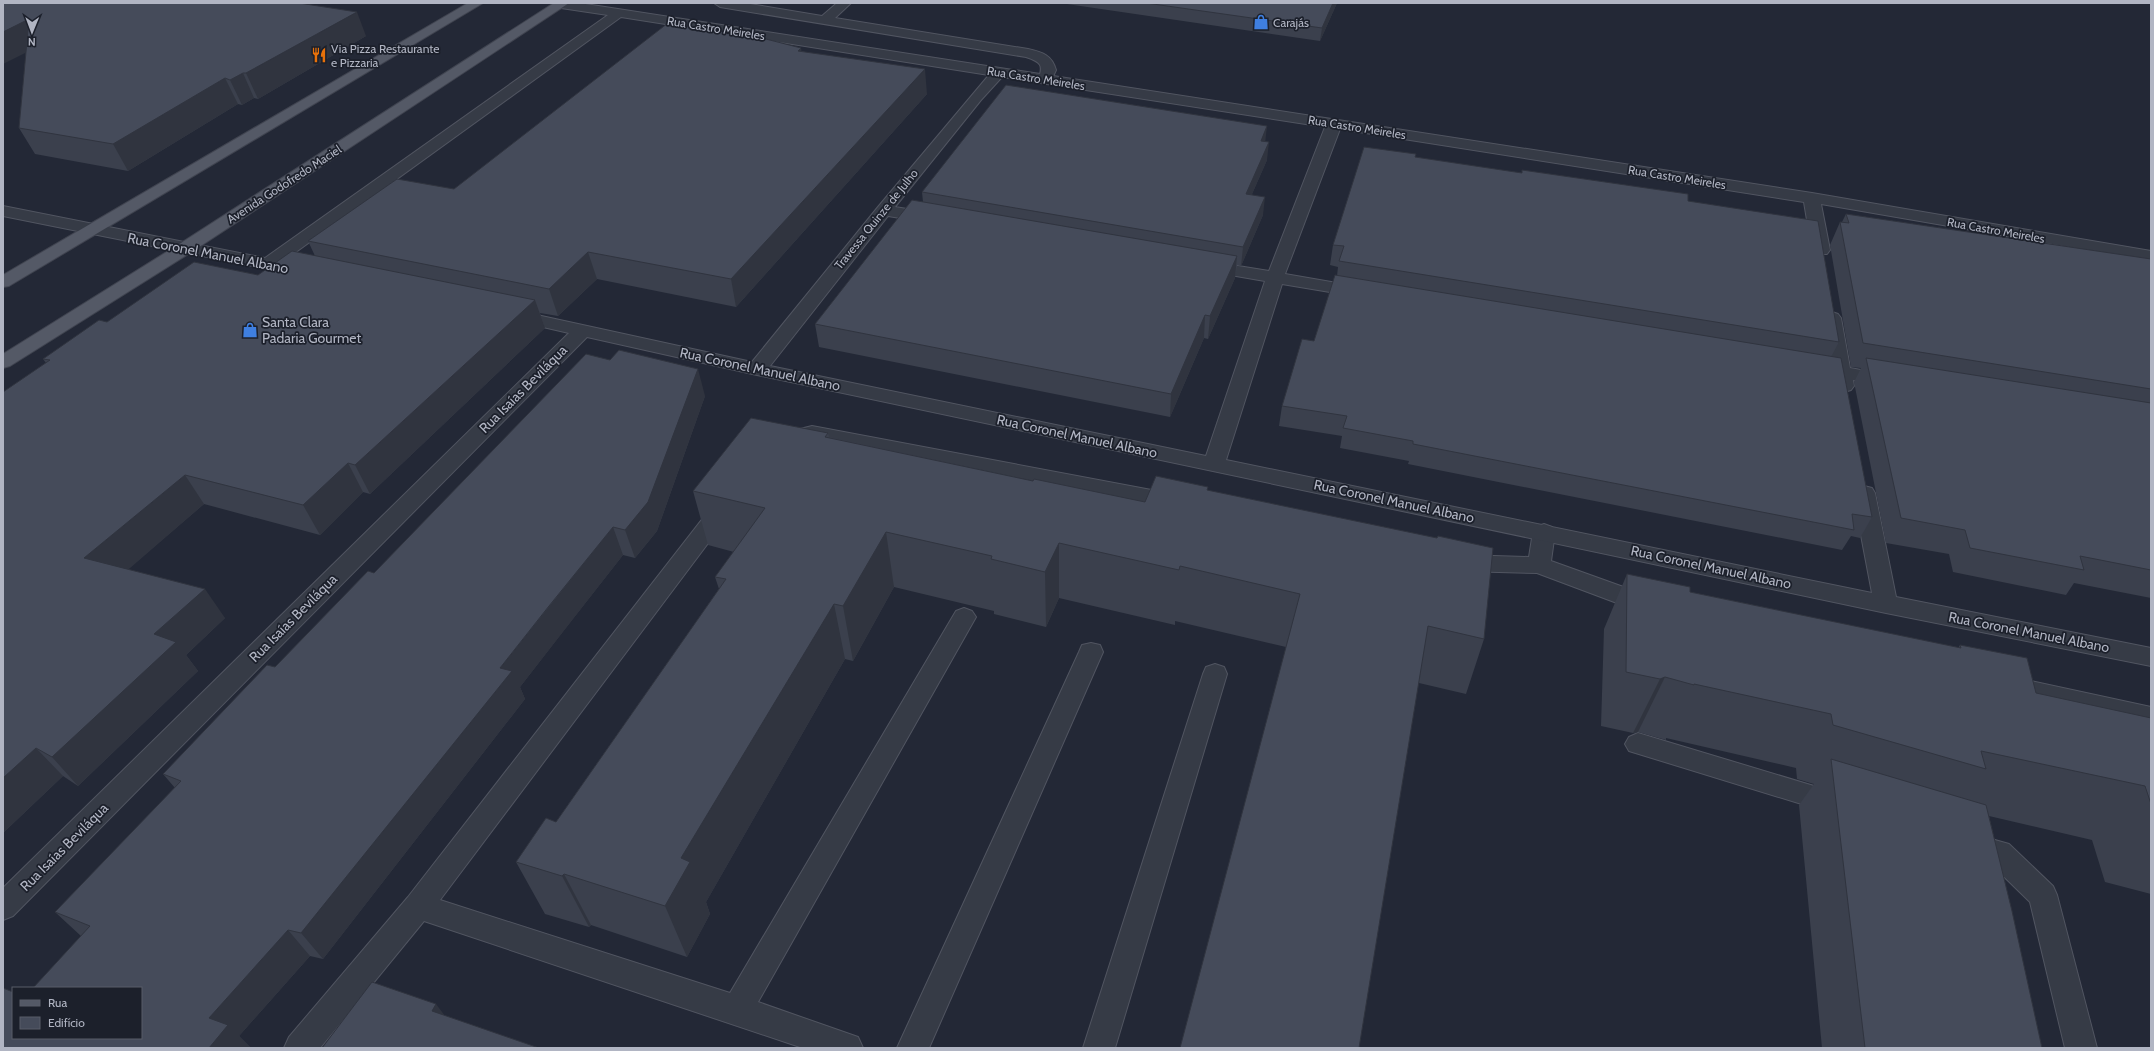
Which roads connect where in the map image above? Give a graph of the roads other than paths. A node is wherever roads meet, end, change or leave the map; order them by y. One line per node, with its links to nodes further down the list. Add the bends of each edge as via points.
1 (477, 3): 14 (main road)
2 (720, 3): 6 (street)
3 (845, 3): 6 (street)
4 (562, 4): 5 (street, Rua Castro Meireles); 15 (main road, Avenida Godofredo Maciel)
5 (619, 13): 7 (street, Rua Castro Meireles); 18 (street)
6 (825, 20): 8 (street, via 1028,53 1048,63 1049,70)
7 (999, 72): 8 (street, Rua Castro Meireles); 11 (street, Travessa Quinze de Julho)
8 (1045, 80): 9 (street, Rua Castro Meireles)
9 (1334, 124): 10 (street, Rua Castro Meireles); 21 (street)
10 (1812, 198): 16 (street, Rua Castro Meireles); 19 (street)
11 (884, 210): 13 (street); 29 (street, Travessa Quinze de Julho)
12 (3, 211): 14 (street, Rua Coronel Manuel Albano)
13 (945, 220)
14 (94, 230): 15 (street, Rua Coronel Manuel Albano); 22 (main road)
15 (186, 247): 18 (street, Rua Coronel Manuel Albano); 27 (main road, Avenida Godofredo Maciel)
16 (2151, 256)
17 (1193, 263): 21 (street)
18 (268, 264): 20 (street, Rua Coronel Manuel Albano)
19 (1823, 265)
20 (322, 275)
21 (1275, 278): 23 (street); 34 (street)
22 (3, 282)
23 (1379, 295)
24 (1830, 303): 30 (street)
25 (499, 311): 26 (street, Rua Coronel Manuel Albano)
26 (584, 329): 29 (street, Rua Coronel Manuel Albano); 53 (street, Rua Isaías Beviláqua)
27 (3, 362)
28 (1796, 365): 30 (street)
29 (757, 369): 34 (street, Rua Coronel Manuel Albano)
30 (1841, 373): 31 (street); 32 (street)
31 (1904, 382)
32 (1846, 401)
33 (780, 441): 37 (street, via 812,433)
34 (1214, 464): 38 (street, Rua Coronel Manuel Albano)
35 (1861, 477): 41 (street)
36 (734, 493): 52 (street)
37 (1198, 506)
38 (1544, 532): 40 (street); 41 (street, Rua Coronel Manuel Albano)
39 (1445, 559): 40 (street, via 1468,564)
40 (1539, 565): 42 (street, via 1624,597)
41 (1886, 604): 45 (street, Rua Coronel Manuel Albano)
42 (1671, 608)
43 (964, 617): 54 (street)
44 (1090, 652): 57 (street)
45 (2151, 656)
46 (1215, 674): 58 (street)
47 (1990, 681): 48 (street)
48 (2151, 717)
49 (1638, 744): 50 (street)
50 (1856, 810)
51 (1947, 837): 59 (street, via 1999,853 2043,895)
52 (418, 906): 54 (street); 55 (street)
53 (3, 907)
54 (738, 1010): 56 (street)
55 (300, 1048)
56 (847, 1048)
57 (913, 1048)
58 (1098, 1048)
59 (2081, 1048)

